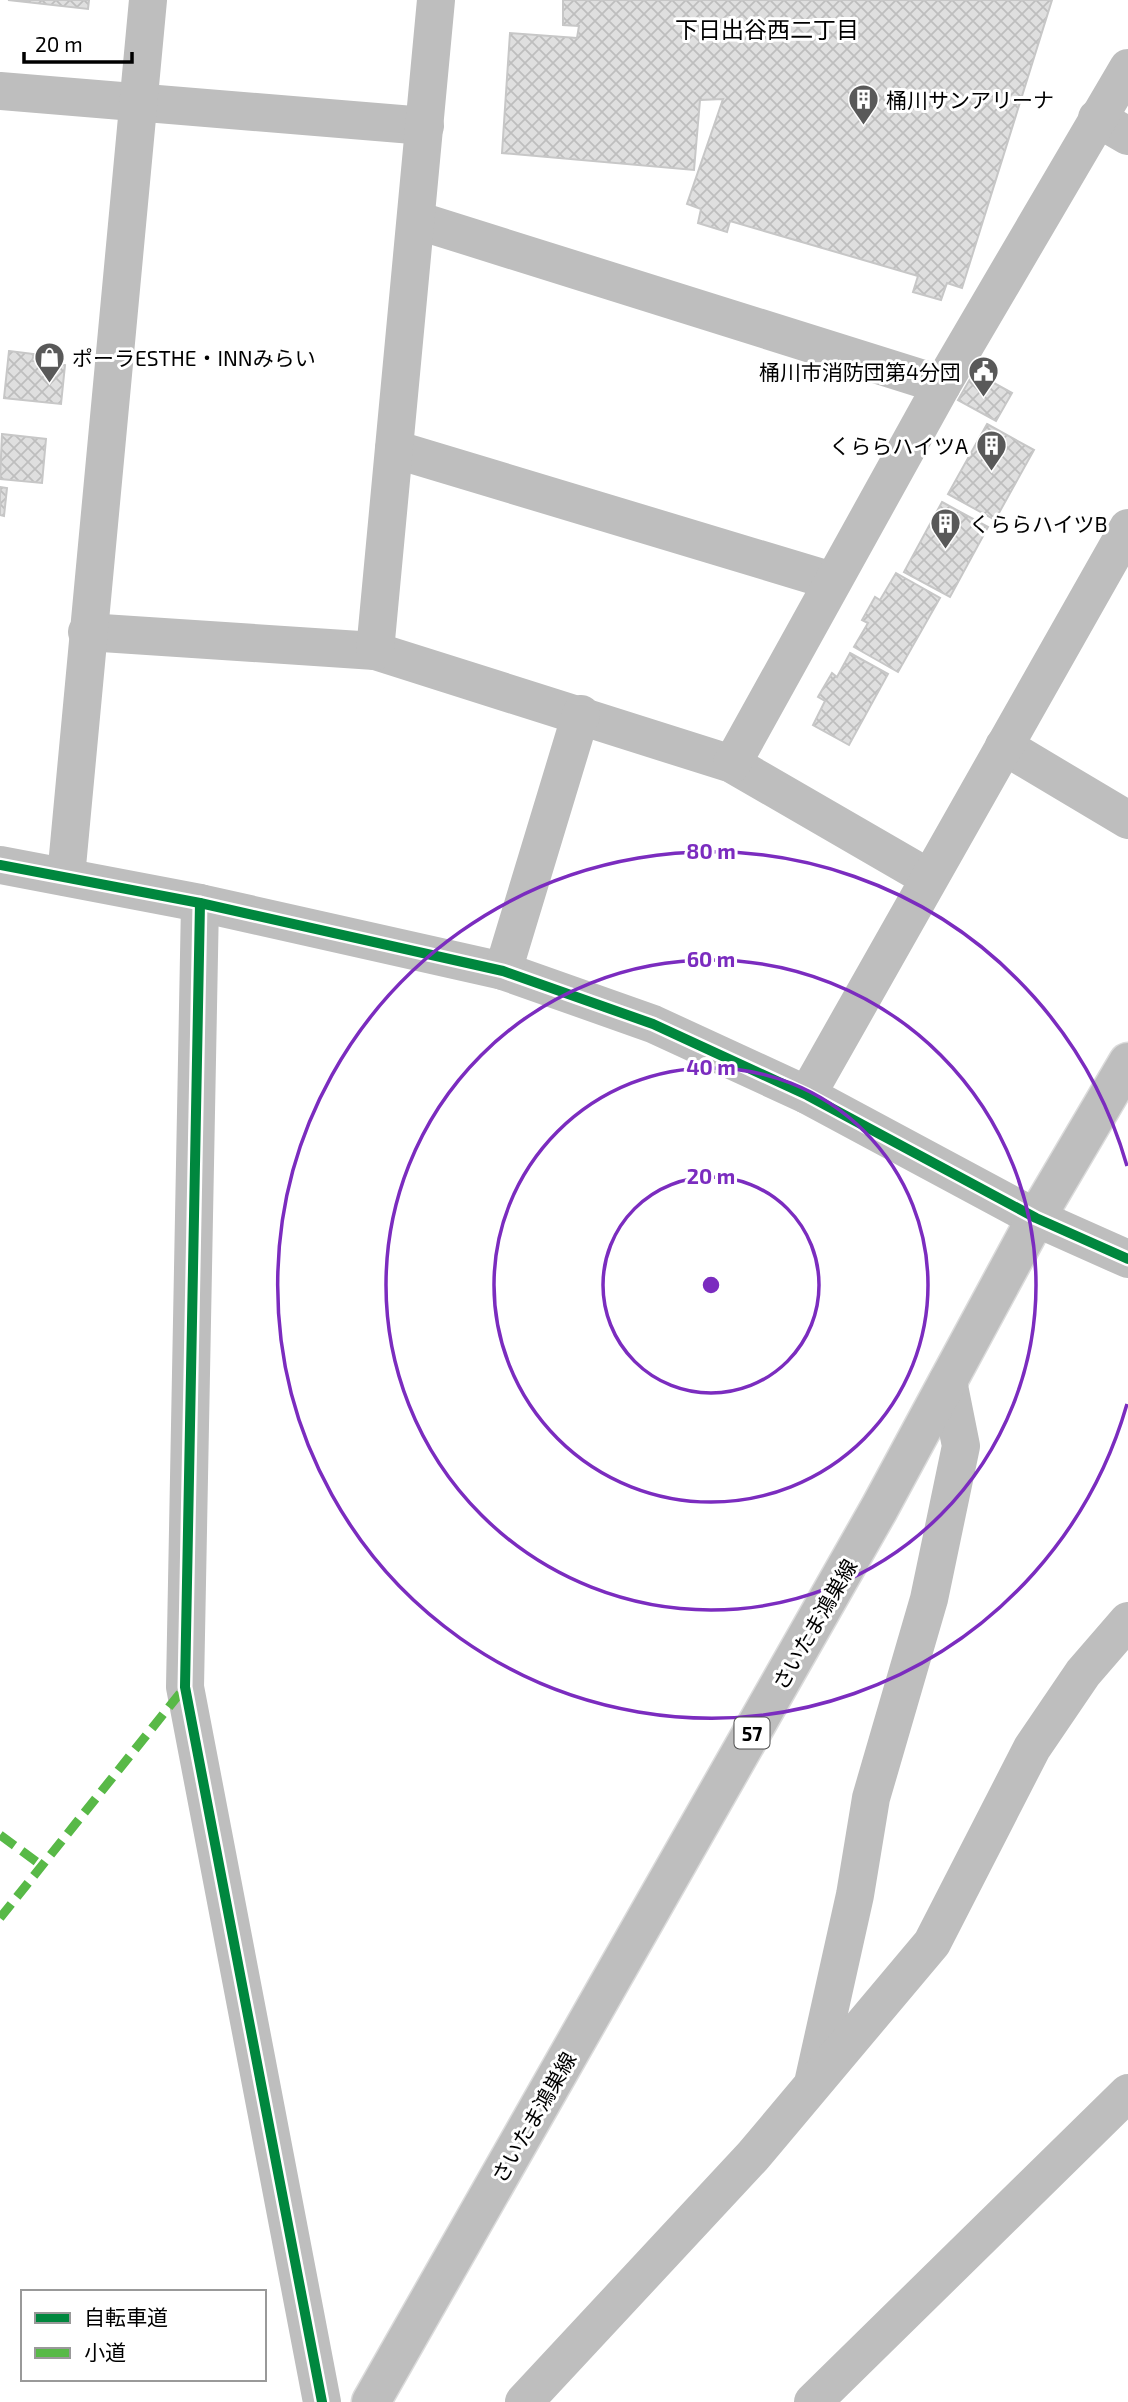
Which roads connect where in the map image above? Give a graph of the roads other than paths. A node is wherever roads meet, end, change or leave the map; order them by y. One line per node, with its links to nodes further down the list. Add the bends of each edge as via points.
1 (148, 0): 5 (street)
2 (436, 0): 6 (street)
3 (1128, 68): 7 (street)
4 (0, 91): 5 (street)
5 (139, 103): 6 (street); 13 (street)
6 (425, 126): 8 (street)
7 (1113, 127): 9 (street)
8 (416, 220): 9 (street); 10 (street)
9 (942, 385): 12 (street)
10 (394, 449): 12 (street); 14 (street)
11 (1128, 528): 16 (street)
12 (832, 581): 17 (street)
13 (87, 632): 14 (street); 20 (street)
14 (375, 651): 15 (street)
15 (581, 714): 17 (street); 23 (street)
16 (1004, 746): 18 (street); 21 (street)
17 (732, 764): 21 (street)
18 (1128, 820)
19 (0, 865): 20 (street)
20 (66, 877): 22 (street)
21 (929, 878): 25 (street)
22 (200, 903): 23 (street); 32 (street, via 185,1687)
23 (503, 971): 25 (street, via 653,1024)
24 (1128, 1062): 26 (street, さいたま鴻巣線 / 57)
25 (807, 1095): 26 (street)
26 (1036, 1218): 27 (street); 28 (street, さいたま鴻巣線 / 57)
27 (1128, 1259)
28 (948, 1381): 30 (street, via 961,1446 929,1599 871,1798 855,1895); 33 (street, さいたま鴻巣線 / 57)
29 (1128, 1621): 30 (street, via 1083,1673 1032,1748 932,1943)
30 (813, 2084): 34 (street, via 753,2156)
31 (1128, 2093): 35 (street)
32 (323, 2402)
33 (371, 2402)
34 (524, 2402)
35 (813, 2402)

